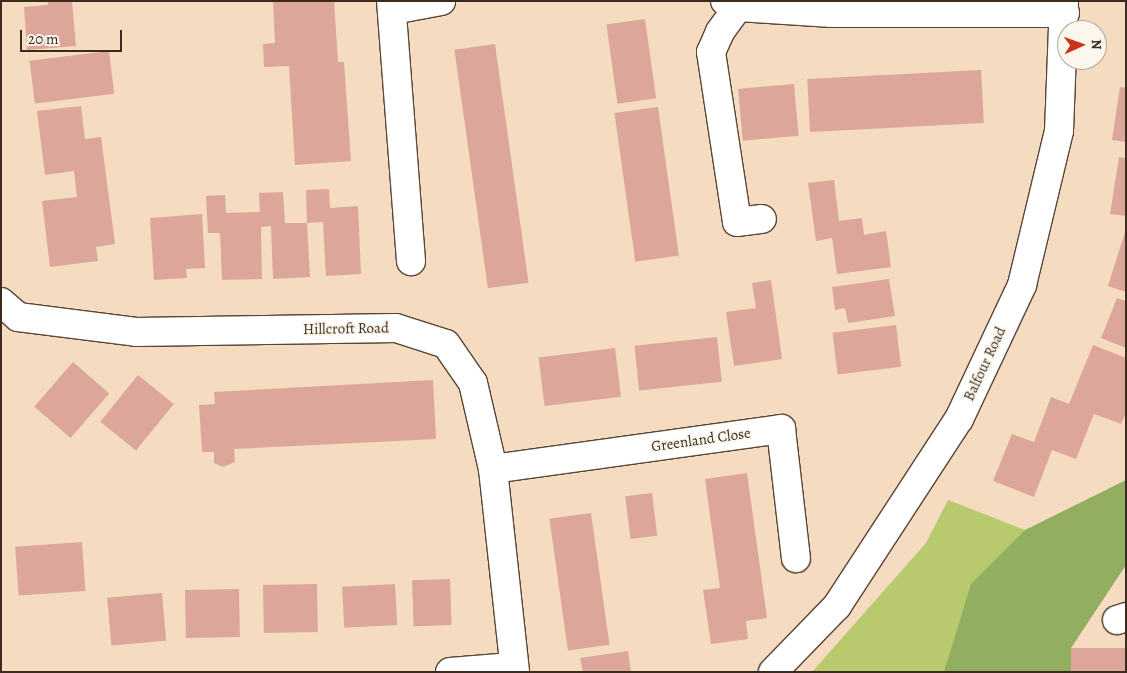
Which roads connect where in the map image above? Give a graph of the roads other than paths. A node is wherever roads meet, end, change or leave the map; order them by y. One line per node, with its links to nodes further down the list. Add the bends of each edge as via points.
1 (441, 1): 3 (street)
2 (732, 4): 4 (street, via 832,12); 5 (street, via 711,52 737,222)
3 (392, 6): 6 (street)
4 (1065, 7): 12 (street, Balfour Road, via 1059,131 1022,285 959,419 837,606)
5 (762, 219)
6 (411, 261)
7 (1, 302): 8 (street, Hillcroft Road, via 18,317 136,332 396,328 446,344 473,383)
8 (493, 469): 9 (street, Greenland Close, via 781,429); 10 (street, Hillcroft Road)
9 (796, 558)
10 (513, 669): 11 (street)
11 (450, 672)
12 (773, 672)

